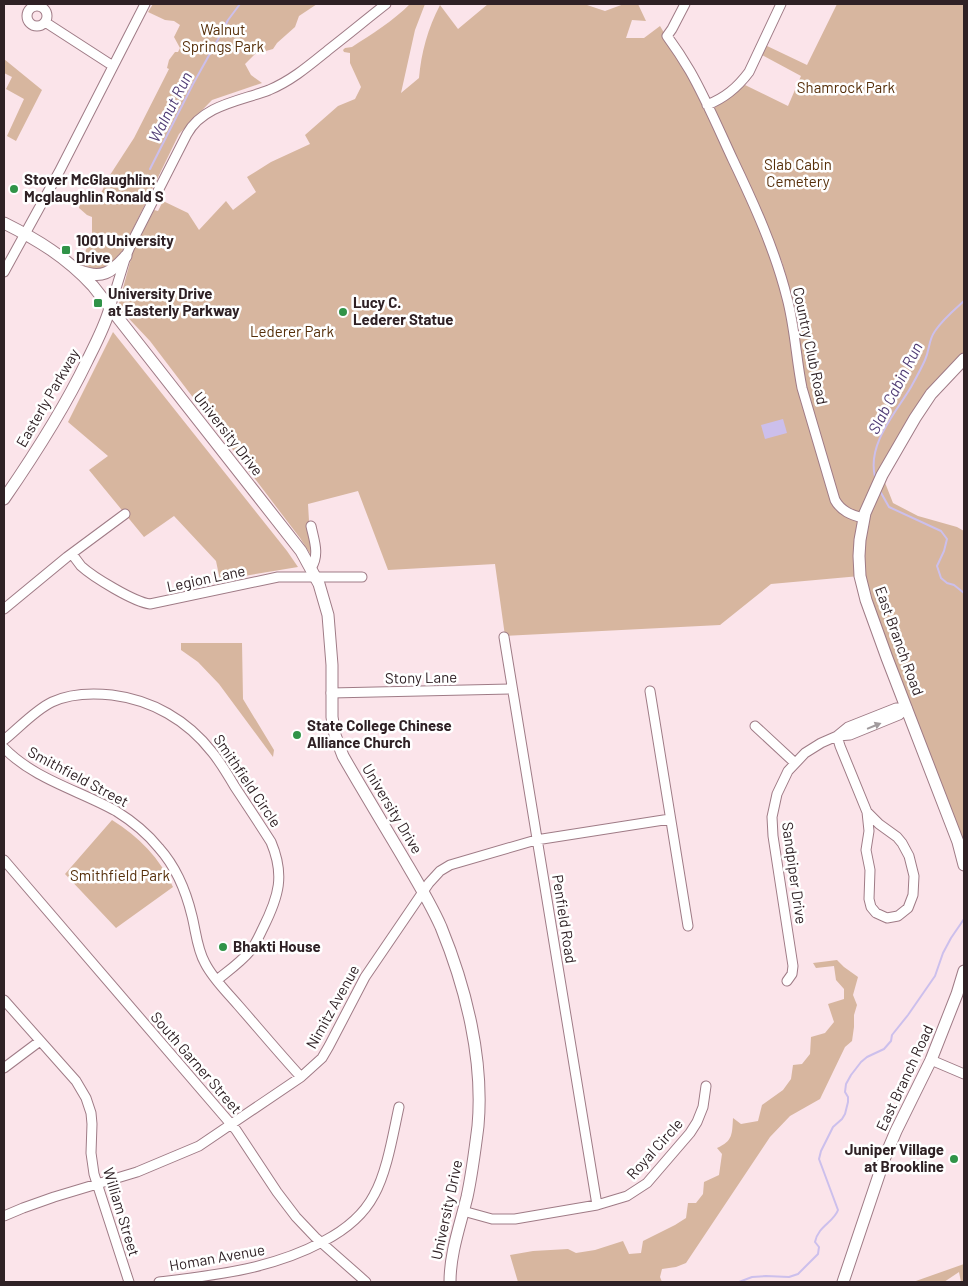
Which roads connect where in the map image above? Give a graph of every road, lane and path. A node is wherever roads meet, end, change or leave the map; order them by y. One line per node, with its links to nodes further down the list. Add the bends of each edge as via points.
1 (145, 4): 6 (street)
2 (386, 4): 10 (street, via 291,79 212,110 196,122)
3 (685, 4): 7 (street, Country Club Road, via 667,36)
4 (781, 4): 7 (street, via 749,72 726,96)
5 (45, 22): 6 (street)
6 (114, 66): 9 (street)
7 (707, 105): 17 (street, Country Club Road, via 749,194 777,266 791,313 802,388 835,500 843,510)
8 (4, 223): 9 (main road, University Drive)
9 (25, 234): 11 (main road, University Drive); 12 (street)
10 (126, 256): 11 (main road, via 105,274); 13 (street)
11 (78, 270): 13 (main road, University Drive)
12 (4, 272)
13 (110, 308): 15 (main road, Easterly Parkway, via 72,391); 20 (main road, University Drive, via 301,551)
14 (964, 359): 17 (main road, East Branch Road, via 931,394 905,433)
15 (4, 499)
16 (125, 514): 19 (street)
17 (864, 518): 27 (main road, East Branch Road, via 860,576)
18 (311, 526): 20 (street, via 316,552)
19 (72, 554): 20 (street, Legion Lane, via 94,576 134,599 150,604 278,577); 22 (street)
20 (314, 573): 21 (street, Legion Lane); 26 (main road, University Drive, via 325,602 329,626)
21 (362, 576)
22 (4, 608)
23 (504, 637): 24 (street, Penfield Road)
24 (512, 690): 26 (street, Stony Lane); 36 (street, Penfield Road)
25 (650, 692): 34 (street)
26 (331, 693): 40 (main road, University Drive, via 335,735 343,756)
27 (907, 708): 29 (street, Sandpiper Drive, via 899,715 866,729); 39 (main road, East Branch Road)
28 (755, 726): 32 (street)
29 (838, 736): 32 (street, Sandpiper Drive, via 812,748); 33 (street)
30 (4, 740): 43 (street, Smithfield Circle, via 51,702 105,694 152,705 181,721 201,738 271,842 279,870 277,895 258,939 244,957)
31 (4, 748): 43 (street, Smithfield Street, via 37,773 122,816 159,848 179,879 188,900 201,956)
32 (795, 763): 44 (street, Sandpiper Drive, via 777,794 772,823 793,966)
33 (867, 812): 35 (street); 37 (street)
34 (670, 819): 36 (street, Nimitz Avenue); 41 (street)
35 (880, 824): 37 (street); 37 (street, via 902,843 913,869 910,904 898,916 887,918 876,913 871,906)
36 (536, 840): 40 (street, Nimitz Avenue, via 450,865 432,878); 55 (street, Penfield Road)
37 (868, 840)
38 (4, 860): 53 (street, South Garner Street)
39 (964, 865)
40 (423, 891): 50 (street, Nimitz Avenue, via 365,977 322,1058); 56 (main road, University Drive, via 440,926 462,988 476,1055 478,1125)
41 (688, 926)
42 (964, 971): 47 (main road, East Branch Road)
43 (217, 980): 50 (street, Smithfield Street)
44 (787, 981)
45 (4, 1000): 46 (street, William Street)
46 (40, 1041): 48 (street); 54 (street, William Street, via 76,1081 86,1098 92,1119 92,1162)
47 (932, 1060): 49 (street); 63 (main road, East Branch Road, via 885,1157)
48 (4, 1068)
49 (964, 1074)
50 (301, 1077): 53 (street, Nimitz Avenue)
51 (706, 1086): 55 (street, Royal Circle, via 697,1122 647,1183 627,1196)
52 (399, 1107): 58 (street, Homan Avenue, via 384,1170 374,1196 355,1221)
53 (231, 1124): 54 (street, Nimitz Avenue, via 199,1146 137,1172); 58 (street, South Garner Street, via 290,1210)
54 (97, 1184): 57 (street, Nimitz Avenue); 59 (street, William Street)
55 (597, 1205): 56 (street, Royal Circle, via 505,1220)
56 (463, 1211): 62 (main road, University Drive, via 450,1267)
57 (4, 1216)
58 (322, 1243): 60 (street, Homan Avenue, via 259,1267); 61 (street, South Garner Street)
59 (129, 1282)
60 (159, 1282)
61 (366, 1282)
62 (450, 1282)
63 (843, 1282)

